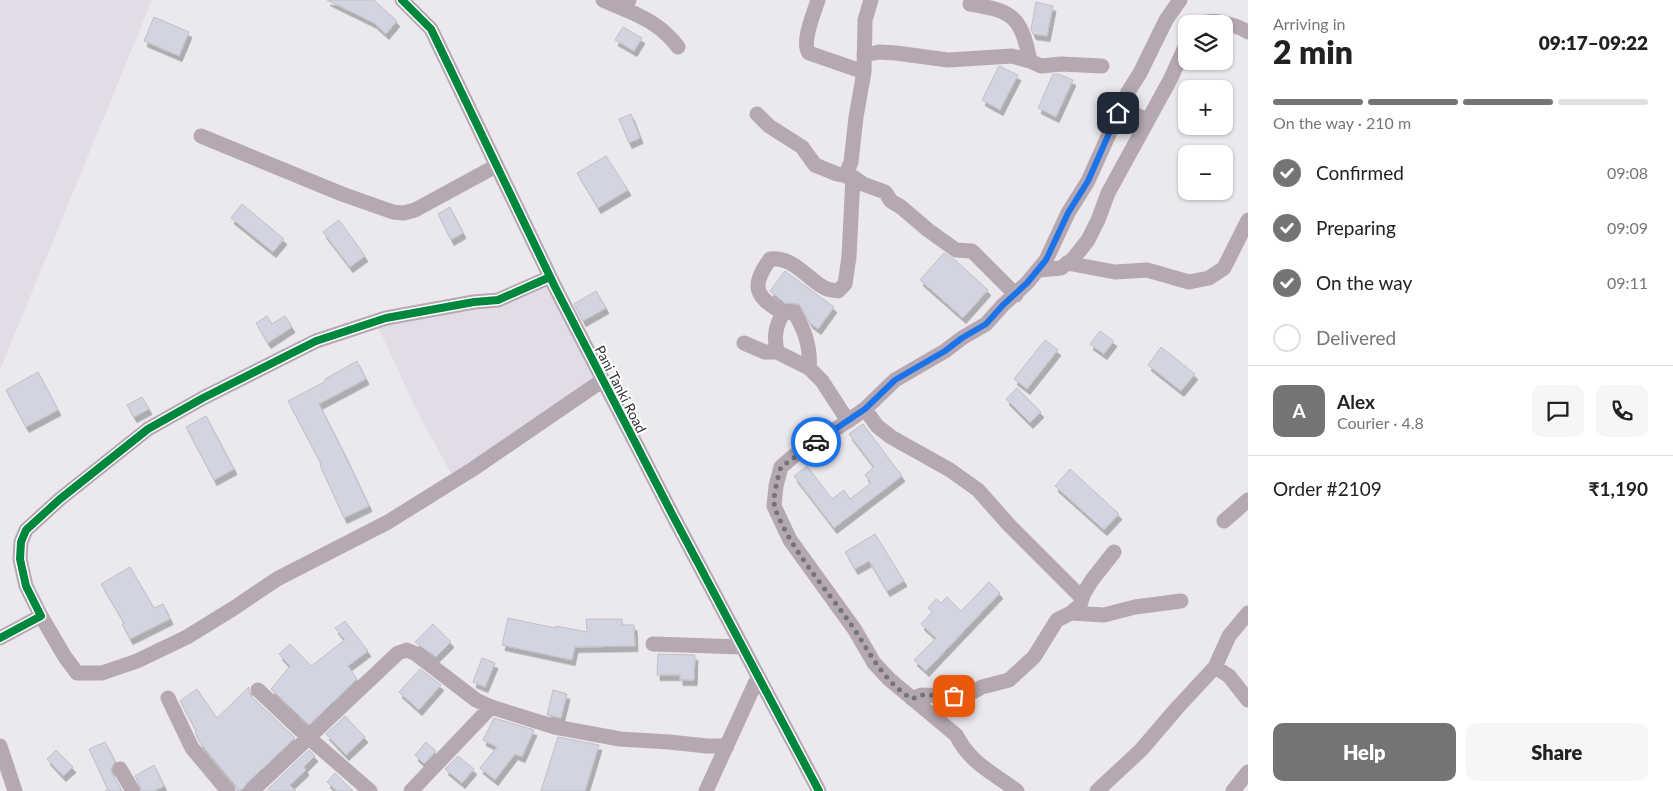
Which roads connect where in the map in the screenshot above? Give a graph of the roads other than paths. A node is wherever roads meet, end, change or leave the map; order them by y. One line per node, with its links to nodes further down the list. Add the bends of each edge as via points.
1 (402, 0): 20 (street, Pani Tanki Road, via 431,30)
2 (603, 0): 6 (street)
3 (818, 0): 15 (street, via 806,38 807,50)
4 (871, 0): 11 (street, via 865,20)
5 (1180, 0): 16 (street, via 1166,20)
6 (626, 4): 10 (street, via 660,27)
7 (970, 4): 12 (street, via 1010,15 1025,35)
8 (1233, 26): 9 (street)
9 (1248, 32)
10 (678, 47)
11 (864, 55): 12 (street, via 880,52 948,60 1012,56); 15 (street)
12 (1030, 61): 14 (street, via 1041,66)
13 (1178, 62): 18 (street)
14 (1102, 66)
15 (864, 72): 21 (street)
16 (1118, 113): 18 (street, via 1128,111); 24 (street, via 1088,181)
17 (757, 114): 21 (street, via 769,126 802,147 815,165)
18 (1147, 120): 23 (street, via 1108,193 1088,240)
19 (201, 136): 20 (street, via 393,212 415,210)
20 (496, 166): 25 (street, Pani Tanki Road)
21 (849, 176): 26 (street, via 884,192 956,250 972,251); 27 (street, via 849,257 845,284 838,291 824,289 802,270 781,258 770,259 760,274 757,287 761,297)
22 (1248, 220): 23 (street, via 1224,268 1209,278 1189,282 1147,270 1115,272)
23 (1067, 263): 24 (street, via 1061,268)
24 (1038, 270): 26 (street)
25 (550, 277): 31 (street, Pani Tanki Road); 41 (street, via 498,300 386,318 316,341 148,429 26,530 20,559 26,586)
26 (1016, 295): 32 (street, via 986,324 895,380)
27 (783, 313): 29 (street, via 774,336); 30 (street, via 794,312 804,327)
28 (744, 342): 29 (street, via 764,352)
29 (777, 352): 30 (street)
30 (809, 368): 33 (street, via 822,380)
31 (603, 380): 41 (street, via 388,522 276,579 187,637 137,661 102,673 77,673); 44 (street, Pani Tanki Road)
32 (865, 409): 33 (street); 37 (street, via 890,438 950,470 978,490)
33 (848, 421): 49 (street, via 781,467 774,506 790,540 855,630 874,663)
34 (1248, 500): 35 (street)
35 (1224, 521)
36 (1114, 552): 37 (street)
37 (1082, 598): 39 (street, via 1080,605)
38 (1181, 601): 39 (street, via 1104,615)
39 (1071, 613): 49 (street, via 1057,620 1034,657 1009,680 954,696 921,695)
40 (1248, 614): 45 (street, via 1229,636)
41 (41, 616): 42 (street)
42 (0, 638)
43 (653, 644): 44 (street)
44 (742, 647): 46 (street, Pani Tanki Road)
45 (1215, 667): 50 (street, via 1229,676); 57 (street)
46 (758, 677): 54 (street); 65 (street, Pani Tanki Road)
47 (258, 690): 52 (street)
48 (168, 698): 60 (street, via 192,748)
49 (912, 699): 66 (street, via 956,735 973,760)
50 (1248, 700)
51 (491, 707): 52 (street, via 476,700 407,650 398,653); 54 (street, via 555,727 620,739); 63 (street)
52 (308, 738): 61 (street); 62 (street)
53 (0, 746): 58 (street)
54 (727, 746): 64 (street)
55 (120, 769): 59 (street)
56 (1248, 772): 67 (street)
57 (1102, 789)
58 (15, 791)
59 (133, 791)
60 (228, 791)
61 (252, 791)
62 (370, 791)
63 (411, 791)
64 (706, 791)
65 (819, 791)
66 (1017, 791)
67 (1233, 791)

